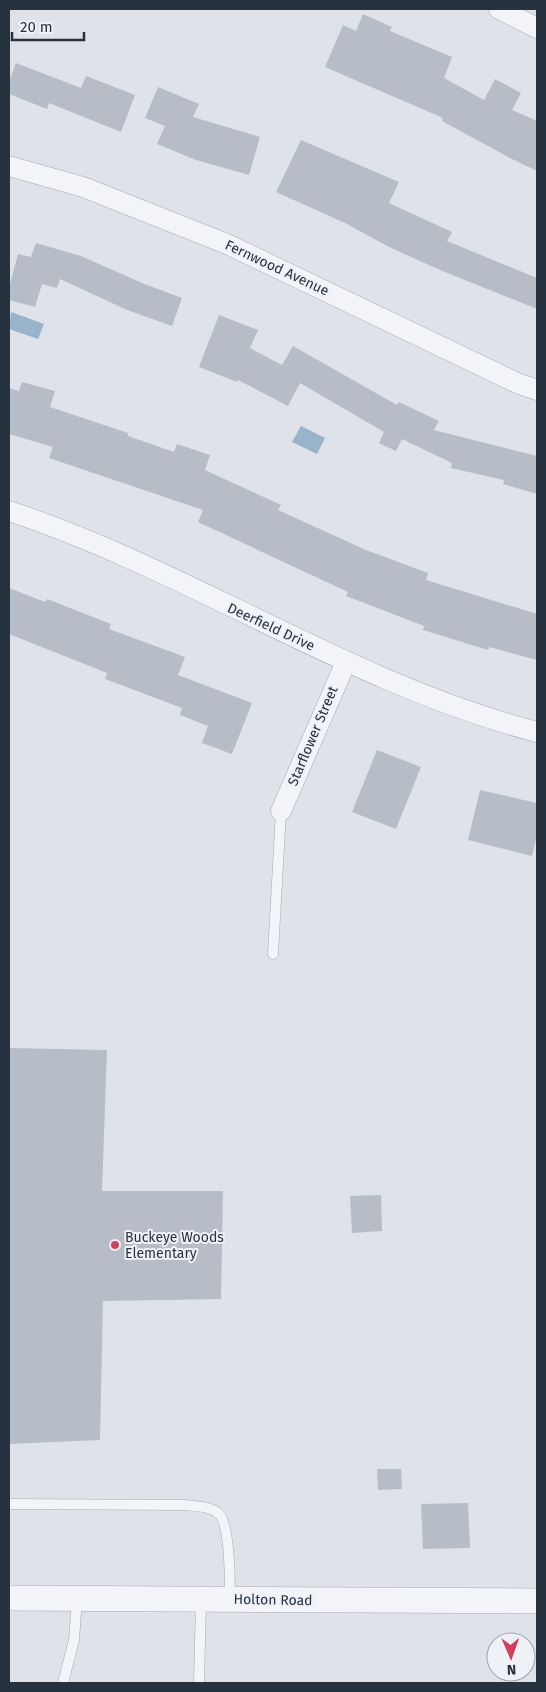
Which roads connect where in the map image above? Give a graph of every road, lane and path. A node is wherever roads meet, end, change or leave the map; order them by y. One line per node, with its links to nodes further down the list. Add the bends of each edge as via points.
1 (499, 9): 2 (street)
2 (537, 28)
3 (9, 166): 4 (street, Fernwood Avenue, via 83,187 227,244 517,384)
4 (537, 390)
5 (9, 511): 6 (street, Deerfield Drive, via 140,563)
6 (346, 662): 7 (street, Deerfield Drive, via 416,694); 8 (street, Starflower Street)
7 (537, 732)
8 (281, 810): 9 (lane)
9 (273, 954)
10 (9, 1504): 14 (lane, via 210,1508 223,1520 230,1558)
11 (9, 1598): 12 (street, Holton Road)
12 (77, 1599): 13 (street, Holton Road); 16 (lane, via 74,1640)
13 (202, 1599): 14 (street, Holton Road); 17 (lane)
14 (230, 1599): 15 (street, Holton Road)
15 (537, 1602)
16 (63, 1683)
17 (199, 1683)

